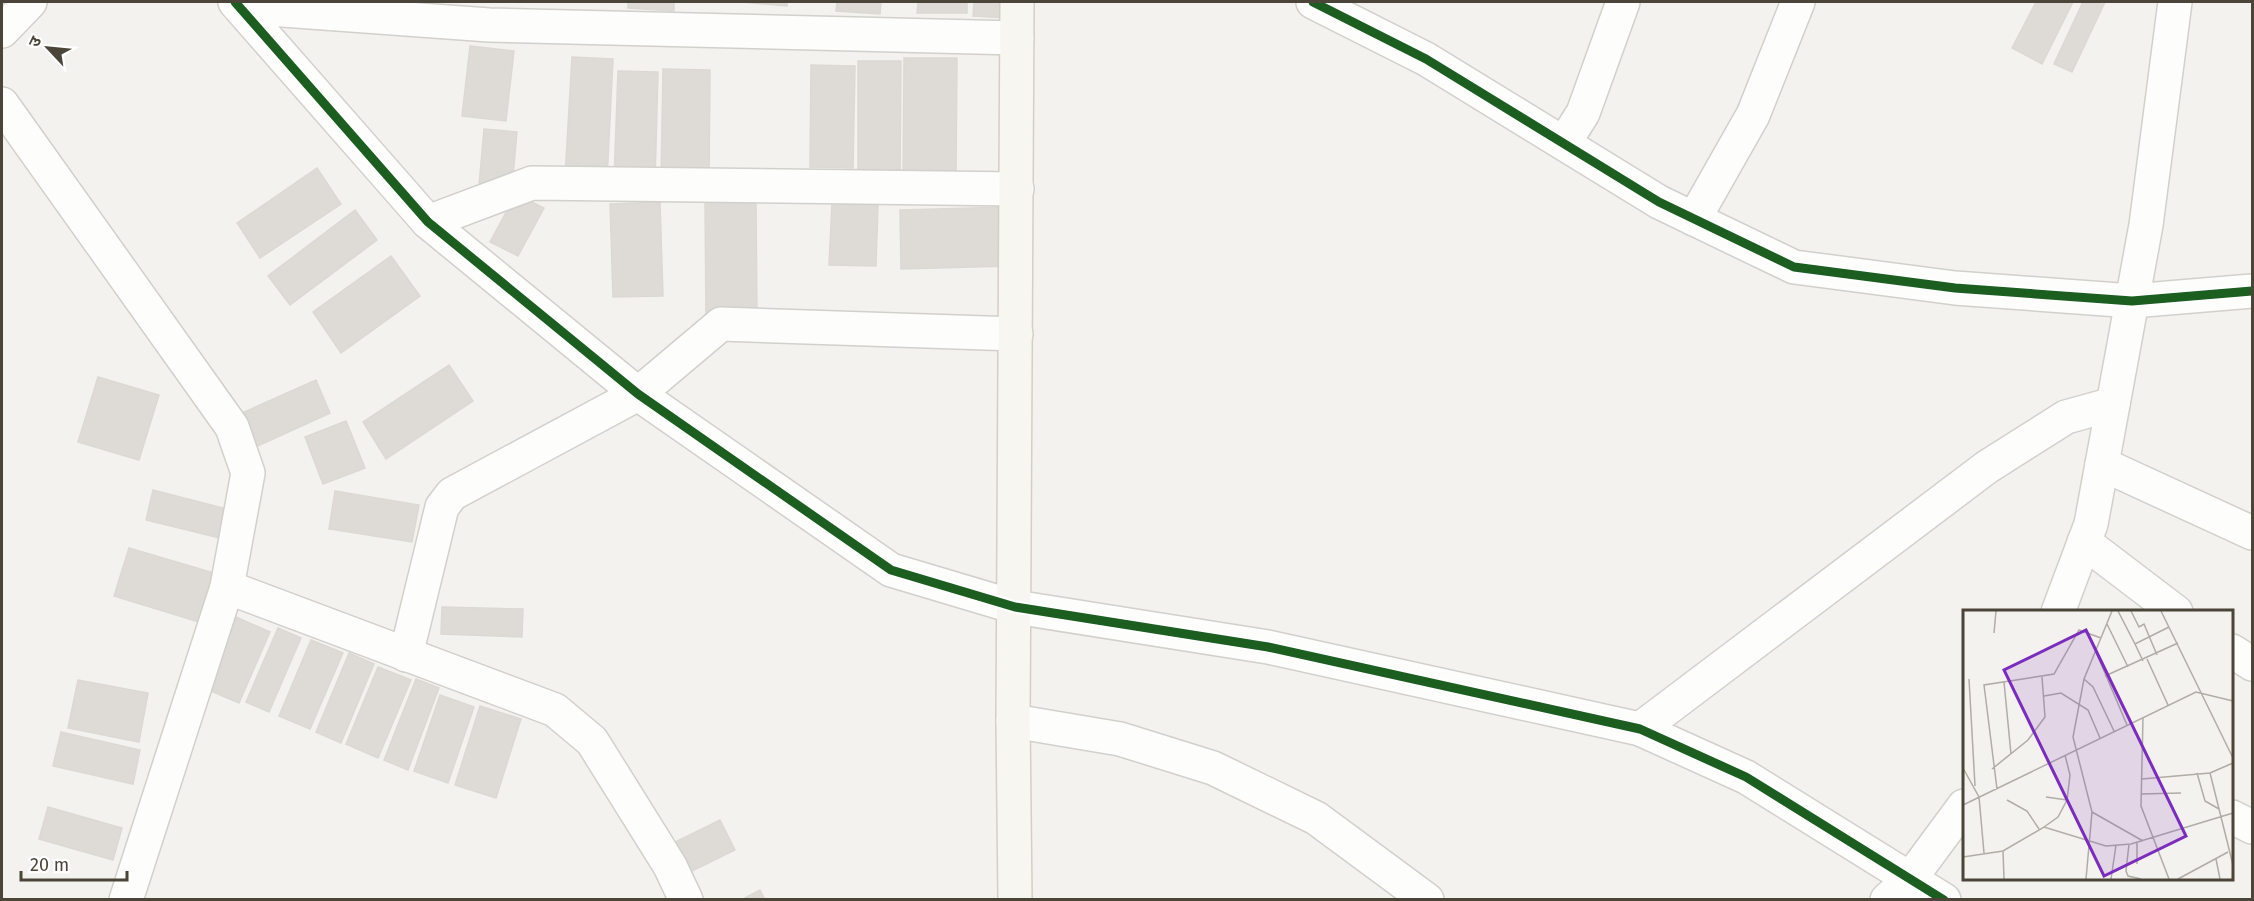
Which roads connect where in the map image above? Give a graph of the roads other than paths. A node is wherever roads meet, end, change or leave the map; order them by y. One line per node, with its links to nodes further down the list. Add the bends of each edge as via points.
1 (30, 2): 9 (street)
2 (1017, 2): 10 (main road)
3 (1313, 2): 12 (street, via 1426,59)
4 (1623, 2): 12 (street, via 1583,113)
5 (1798, 2): 14 (street, via 1753,115)
6 (2175, 2): 17 (street, via 2146,225)
7 (238, 4): 8 (street); 15 (street)
8 (490, 13): 10 (street)
9 (2, 31)
10 (1017, 38): 13 (main road)
11 (2, 104): 24 (street, via 232,428 248,473)
12 (1564, 143): 14 (street)
13 (1017, 189): 15 (street, via 532,183); 18 (main road)
14 (1694, 219): 17 (street, via 1794,267 1955,288)
15 (428, 222): 19 (street)
16 (2253, 291): 17 (street)
17 (2132, 301): 20 (street)
18 (1016, 334): 19 (street, via 721,324); 25 (main road)
19 (638, 394): 25 (street, via 891,570); 29 (street, via 452,494 441,507)
20 (2113, 404): 21 (street); 32 (street, via 2066,417 1987,467)
21 (2102, 464): 22 (street); 23 (street)
22 (2253, 533)
23 (2084, 542): 26 (street); 27 (street)
24 (227, 587): 29 (street); 38 (street)
25 (1015, 606): 31 (main road); 32 (street, via 1269,647)
26 (2059, 610)
27 (2173, 610)
28 (2233, 652): 30 (street)
29 (406, 655): 39 (street, via 555,710 592,741)
30 (2253, 664)
31 (1013, 721): 37 (street, via 1120,740 1213,768 1316,818); 40 (main road)
32 (1640, 729): 36 (street, via 1746,777)
33 (1963, 808): 36 (street)
34 (2233, 817): 35 (street)
35 (2253, 827)
36 (1898, 889): 41 (street)
37 (1427, 899)
38 (126, 900)
39 (687, 900)
40 (1015, 900)
41 (1944, 900)

